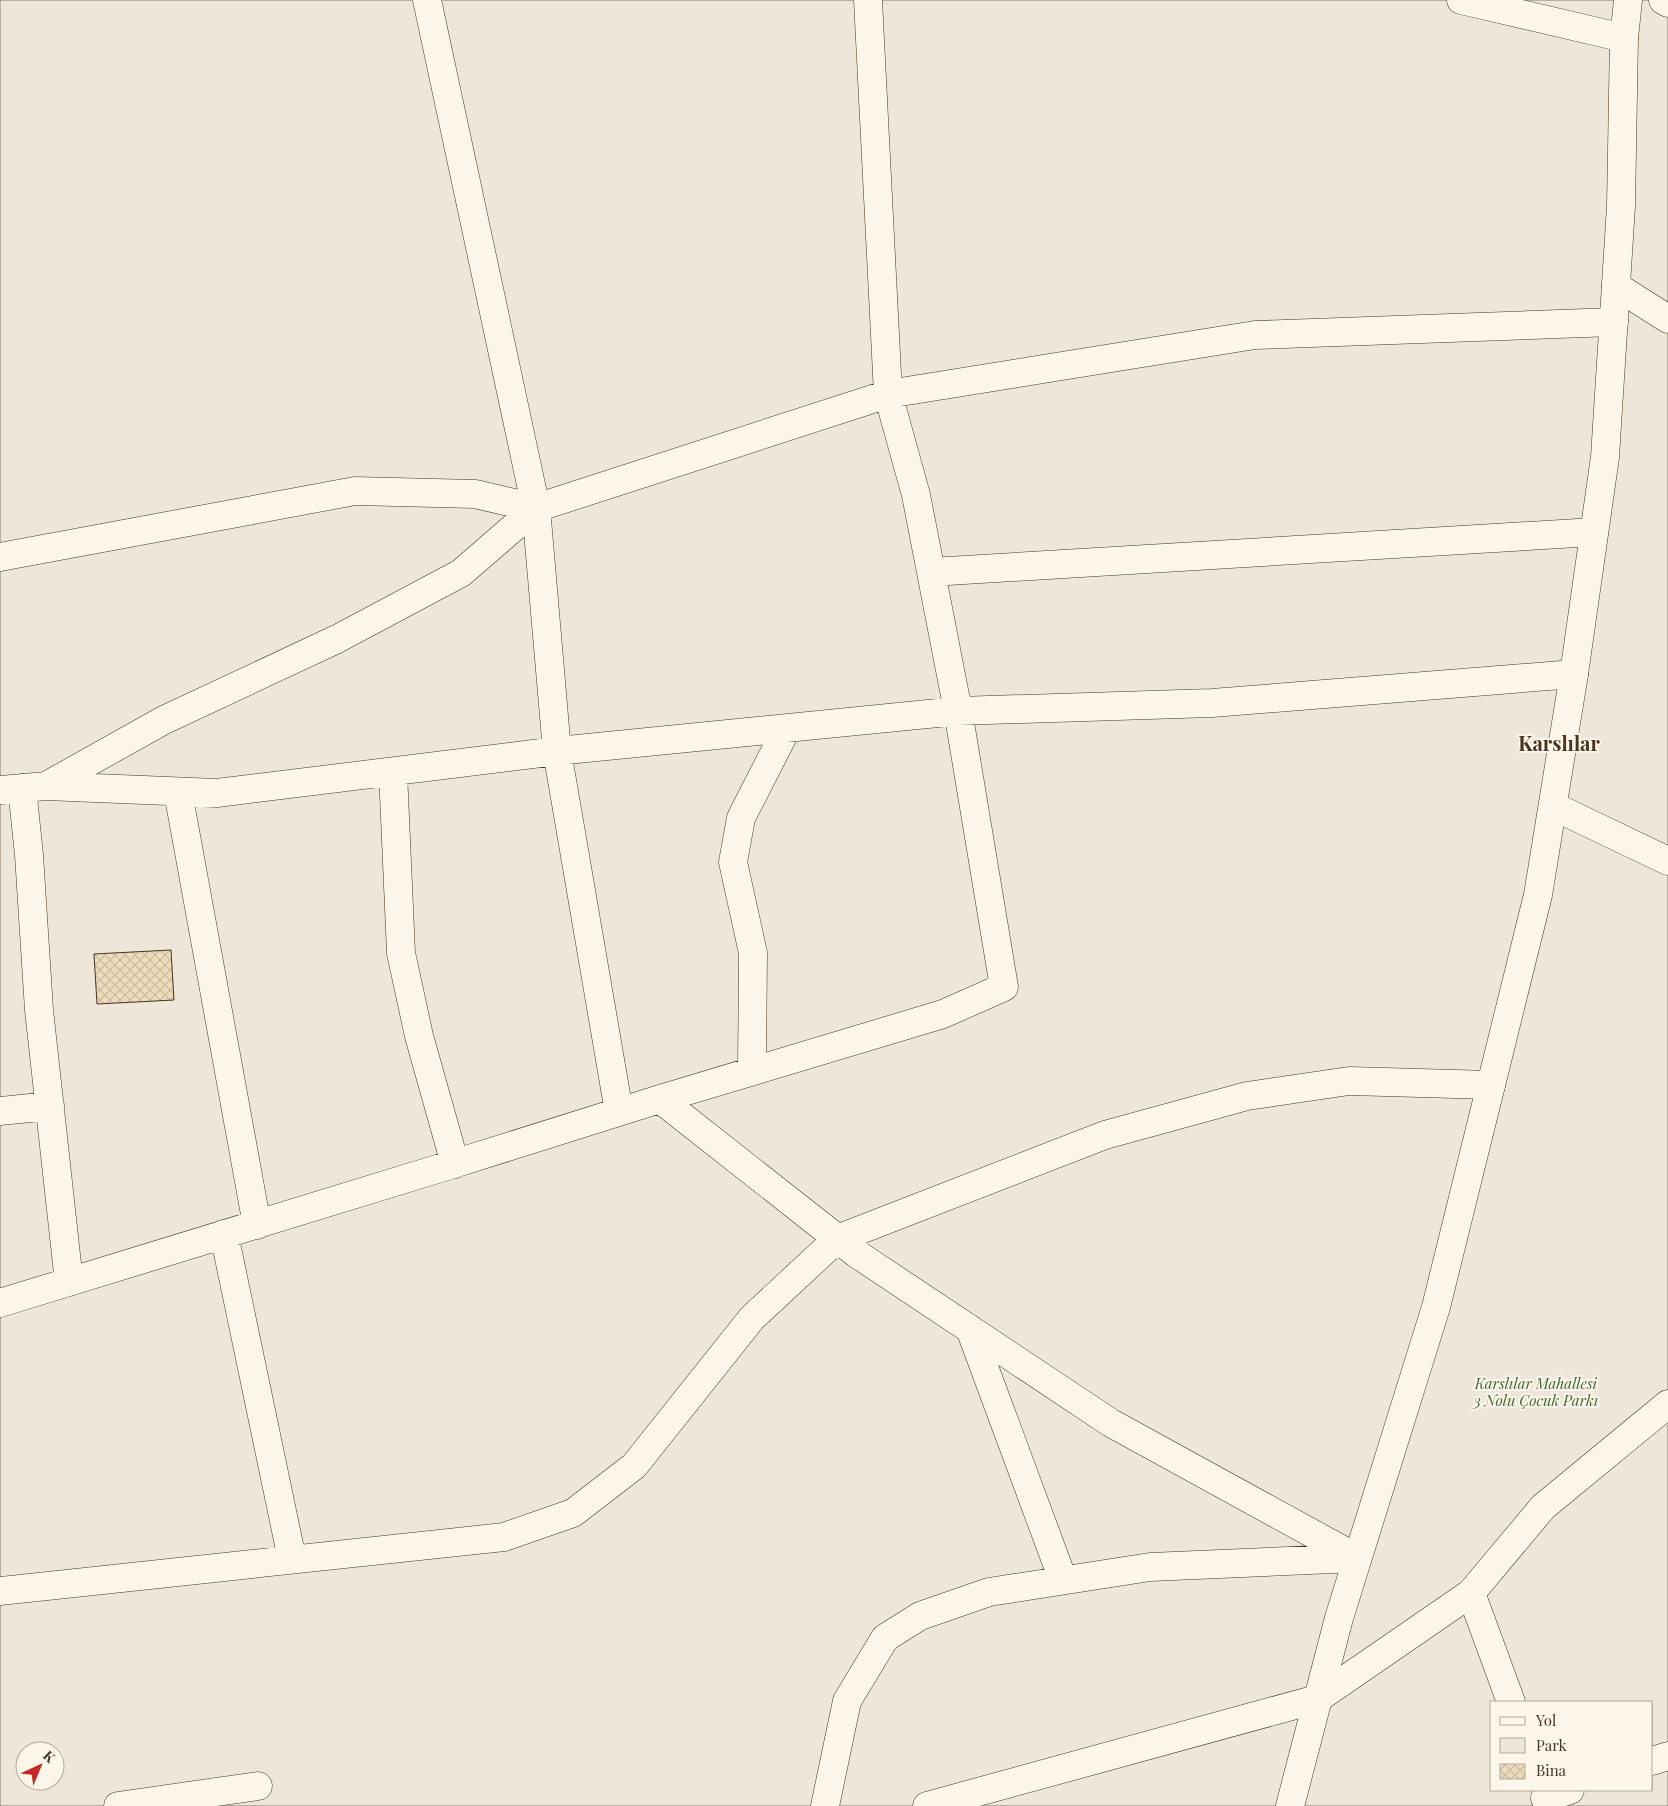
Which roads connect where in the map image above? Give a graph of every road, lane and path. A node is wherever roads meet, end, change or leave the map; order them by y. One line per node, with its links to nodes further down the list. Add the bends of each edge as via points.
1 (427, 0): 12 (street)
2 (868, 0): 11 (street)
3 (1461, 0): 7 (street)
4 (1628, 0): 7 (street)
5 (1663, 0): 6 (street)
6 (1668, 3)
7 (1624, 38): 8 (street)
8 (1616, 286): 9 (street); 10 (street)
9 (1668, 319)
10 (1614, 322): 11 (street, via 1255,335); 13 (street, via 1605,457)
11 (888, 394): 12 (street); 15 (street, via 916,495)
12 (536, 508): 14 (street, via 475,494 355,491); 19 (street); 21 (street, via 461,573 337,639)
13 (1594, 532): 15 (street); 16 (street)
14 (0, 557)
15 (931, 572): 17 (street)
16 (1574, 674): 17 (street, via 1212,703); 23 (street)
17 (958, 711): 18 (street); 25 (street, via 1004,987 943,1014)
18 (787, 728): 19 (street); 25 (street, via 741,818 733,862 752,953)
19 (557, 751): 20 (street); 30 (street)
20 (393, 772): 22 (street, via 217,793); 31 (street, via 401,954 419,1036)
21 (23, 788): 22 (street); 28 (street, via 39,1010)
22 (178, 792): 32 (street)
23 (1553, 806): 24 (street); 26 (street, via 1538,895)
24 (1668, 861)
25 (752, 1071): 27 (street)
26 (1491, 1085): 34 (street, via 1349,1081 1248,1096 1105,1135); 39 (street, via 1436,1307)
27 (660, 1099): 30 (street); 34 (street)
28 (50, 1106): 29 (street); 35 (street)
29 (0, 1111)
30 (619, 1112): 31 (street)
31 (455, 1164): 32 (street)
32 (257, 1225): 33 (street)
33 (224, 1234): 35 (street); 40 (street)
34 (837, 1238): 37 (street); 40 (street, via 752,1318 634,1466 573,1513 504,1537)
35 (69, 1282): 36 (street)
36 (0, 1303)
37 (970, 1329): 39 (street, via 1111,1423); 41 (street)
38 (1668, 1404): 43 (street, via 1543,1507)
39 (1358, 1558): 41 (street, via 1150,1567); 44 (street)
40 (292, 1559): 42 (street)
41 (1063, 1580): 50 (street, via 989,1592 920,1616 885,1638 847,1701)
42 (0, 1591)
43 (1471, 1593): 44 (street); 45 (street)
44 (1318, 1700): 51 (street); 52 (street)
45 (1511, 1701)
46 (1668, 1756): 47 (street)
47 (1653, 1761)
48 (258, 1786): 49 (street)
49 (118, 1806)
50 (825, 1806)
51 (927, 1806)
52 (1290, 1806)

